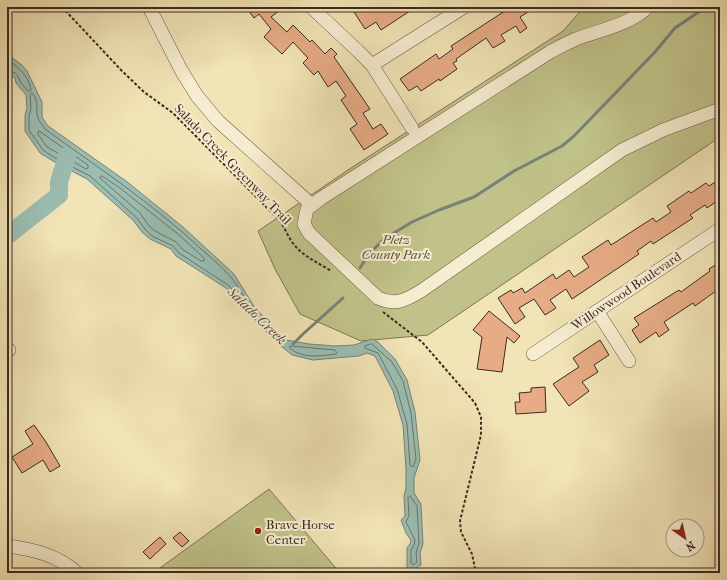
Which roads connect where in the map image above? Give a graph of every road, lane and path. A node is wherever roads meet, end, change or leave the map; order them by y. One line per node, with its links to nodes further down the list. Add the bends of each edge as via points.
1 (62, 7): 11 (path, Salado Creek Greenway Trail, via 121,70 144,92 173,113 281,222 298,249)
2 (149, 7): 9 (street, via 197,96 218,121)
3 (311, 7): 6 (street)
4 (464, 7): 6 (street)
5 (648, 7): 9 (street, via 632,18 550,52)
6 (372, 65): 8 (street)
7 (720, 109): 9 (street, via 662,130 622,150 421,291 401,302 378,298 309,233 304,224 307,210)
8 (412, 128)
9 (312, 205)
10 (720, 229): 13 (street, Willowwood Boulevard)
11 (336, 274)
12 (380, 310): 18 (path, via 422,342 475,403 481,417 481,435 460,521 461,532 472,554)
13 (597, 311): 14 (street, Willowwood Boulevard); 15 (street)
14 (533, 354)
15 (629, 361)
16 (7, 546): 17 (street, via 28,548 53,556)
17 (77, 573)
18 (476, 573)

